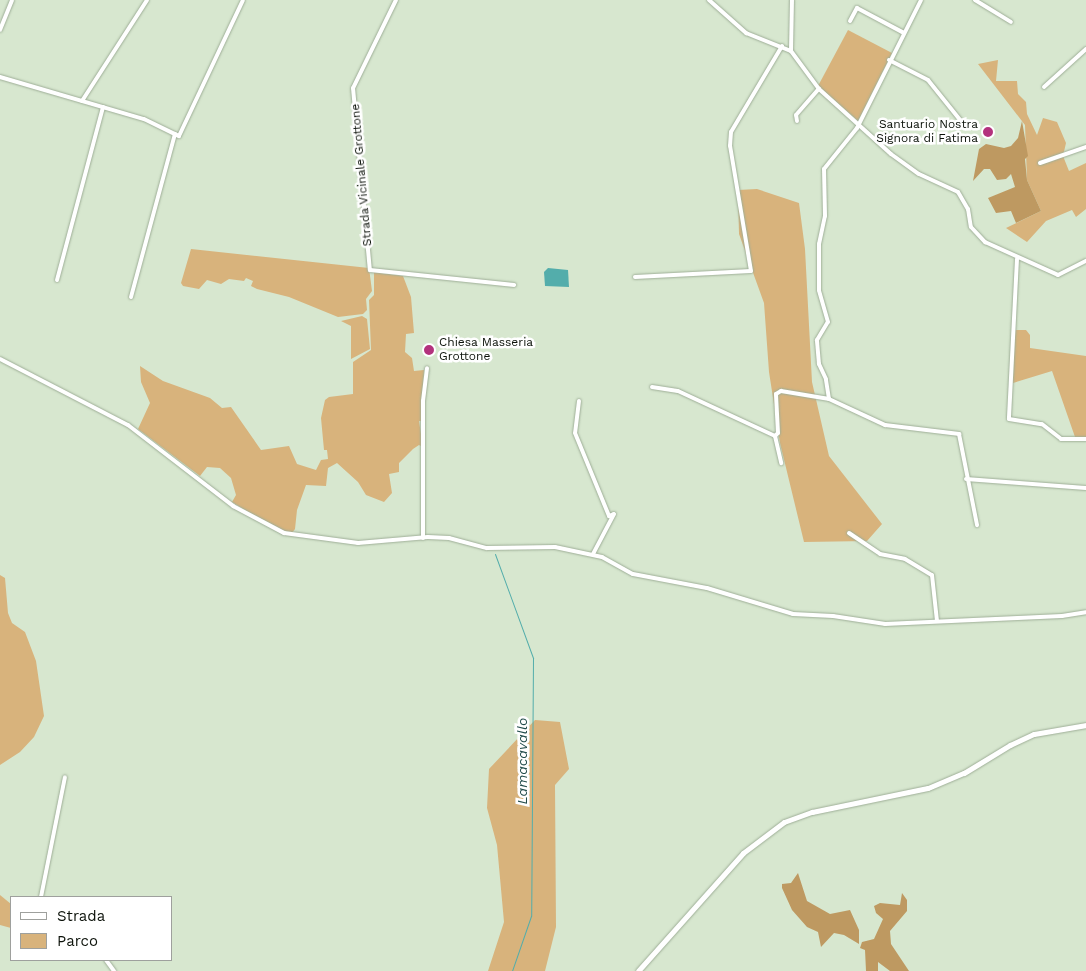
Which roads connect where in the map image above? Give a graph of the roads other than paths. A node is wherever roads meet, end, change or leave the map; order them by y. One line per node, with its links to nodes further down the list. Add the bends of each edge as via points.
1 (12, 0): 11 (street)
2 (147, 0): 20 (street)
3 (243, 0): 25 (street, via 179,136)
4 (396, 0): 32 (street, Strada Vicinale Grottone, via 353,88 370,270)
5 (708, 0): 13 (street, via 746,33)
6 (792, 0): 15 (street)
7 (921, 0): 12 (street)
8 (975, 0): 10 (street)
9 (850, 20): 12 (street, via 857,8)
10 (1011, 22)
11 (0, 30)
12 (904, 33): 16 (street)
13 (782, 46): 15 (street); 30 (street, via 731,132 730,146 751,271)
14 (1086, 49): 18 (street)
15 (791, 51): 19 (street)
16 (889, 60): 23 (street); 24 (street, via 928,80)
17 (0, 77): 20 (street)
18 (1044, 88)
19 (819, 89): 22 (street, via 796,116); 23 (street)
20 (82, 101): 21 (street)
21 (103, 107): 25 (street, via 144,119); 31 (street)
22 (797, 121)
23 (858, 121): 28 (street, via 891,154 912,169 958,192 968,209 971,227 985,242); 37 (street, via 853,133 824,171 825,216 819,244 819,290 828,322 817,340 819,364 826,378)
24 (965, 126)
25 (175, 134): 33 (street)
26 (1086, 147): 27 (street)
27 (1040, 163)
28 (1017, 259): 29 (street, via 1058,275); 40 (street, via 1009,419 1042,424 1061,439)
29 (1086, 261)
30 (635, 277)
31 (57, 280)
32 (514, 286)
33 (131, 297)
34 (0, 359): 46 (street, via 128,425 234,506 284,533 358,543)
35 (427, 368): 46 (street, via 423,401)
36 (652, 387): 39 (street, via 678,391)
37 (829, 399): 39 (street, via 800,392 777,392 778,433); 42 (street, via 885,425 959,434)
38 (579, 401): 47 (street, via 575,433 609,516 614,514)
39 (775, 436): 41 (street)
40 (1086, 439)
41 (782, 463)
42 (966, 478): 43 (street); 44 (street)
43 (1086, 488)
44 (977, 525)
45 (849, 533): 49 (street, via 880,554 905,559 932,576)
46 (423, 538): 47 (street, via 449,538 487,548 555,547 577,554)
47 (593, 554): 49 (street, via 633,574 707,588 793,614 885,624)
48 (1086, 612): 49 (street, via 1062,616)
49 (937, 621)
50 (1086, 725): 53 (street, via 1034,734 964,773 928,788 812,812 784,822 743,853)
51 (65, 777): 52 (street)
52 (41, 896)
53 (638, 971)

